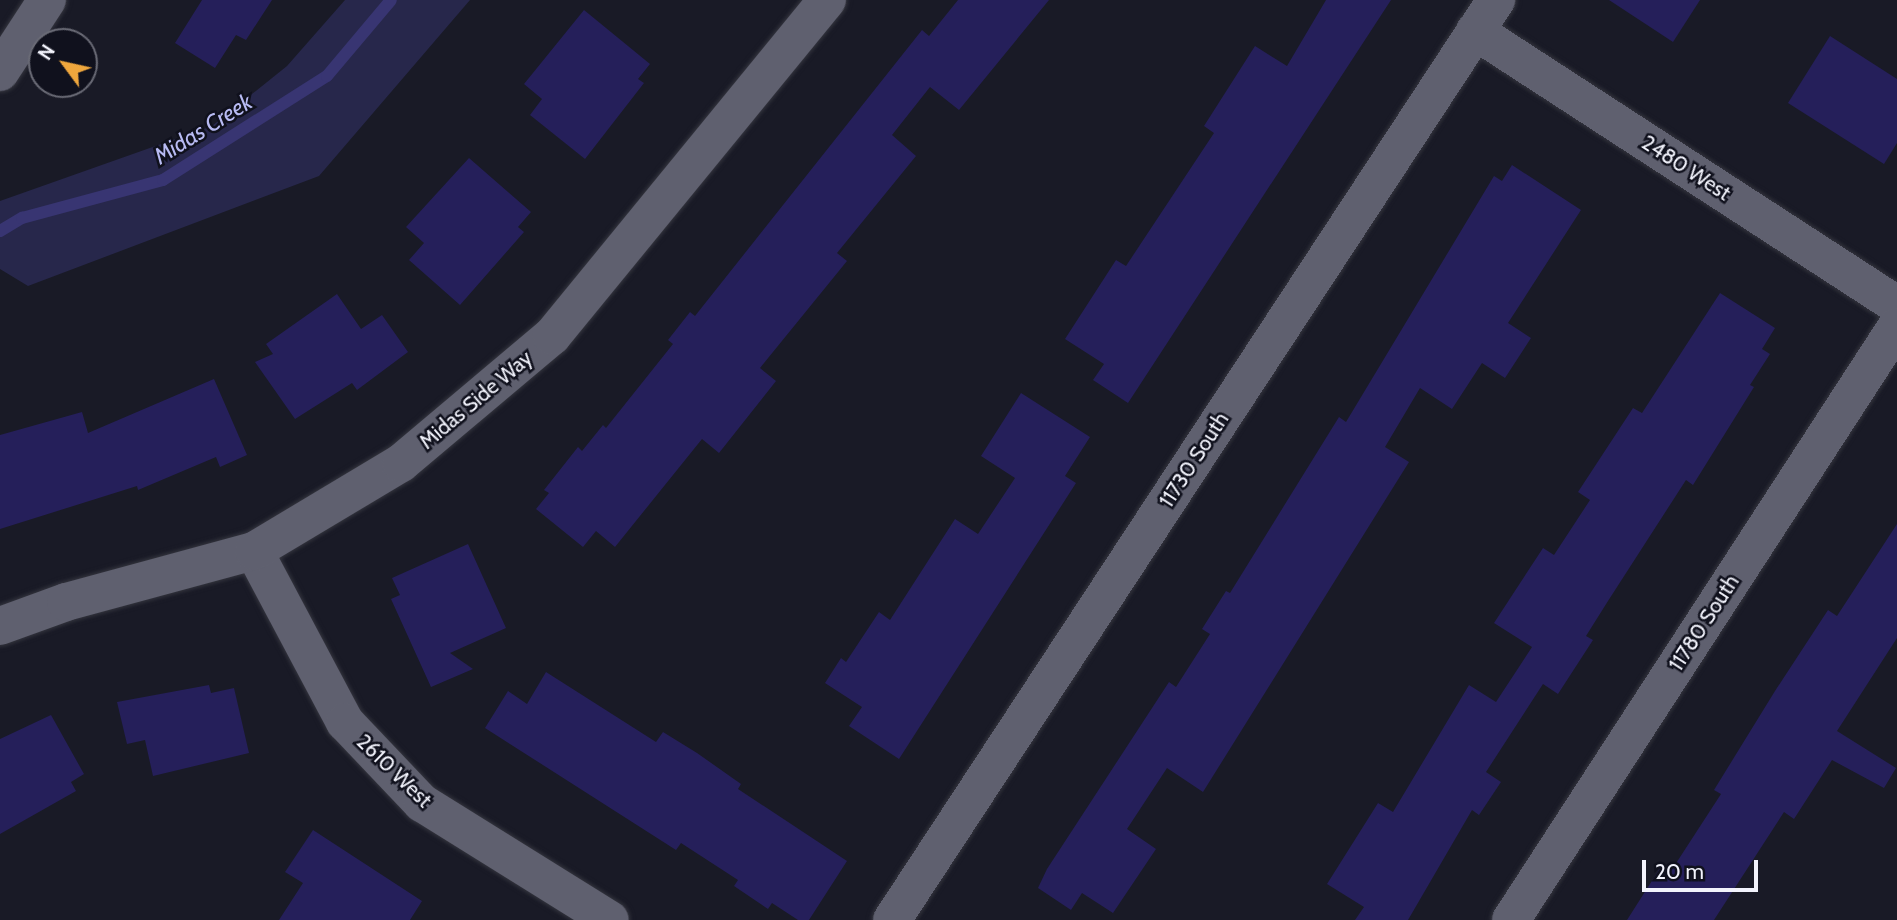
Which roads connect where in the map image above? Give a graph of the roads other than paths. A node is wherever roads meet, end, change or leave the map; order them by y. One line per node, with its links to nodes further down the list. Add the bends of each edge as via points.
1 (47, 0): 4 (street)
2 (827, 0): 7 (street, Midas Side Way, via 552,336 401,463)
3 (1486, 15): 5 (street, 2480 West); 10 (street, 11730 South)
4 (0, 72)
5 (1897, 305)
6 (1897, 326): 11 (street, 11780 South)
7 (254, 551): 8 (street, Midas Side Way); 9 (street, 2610 West, via 345,722 422,803)
8 (0, 626)
9 (610, 920)
10 (892, 920)
11 (1511, 920)

